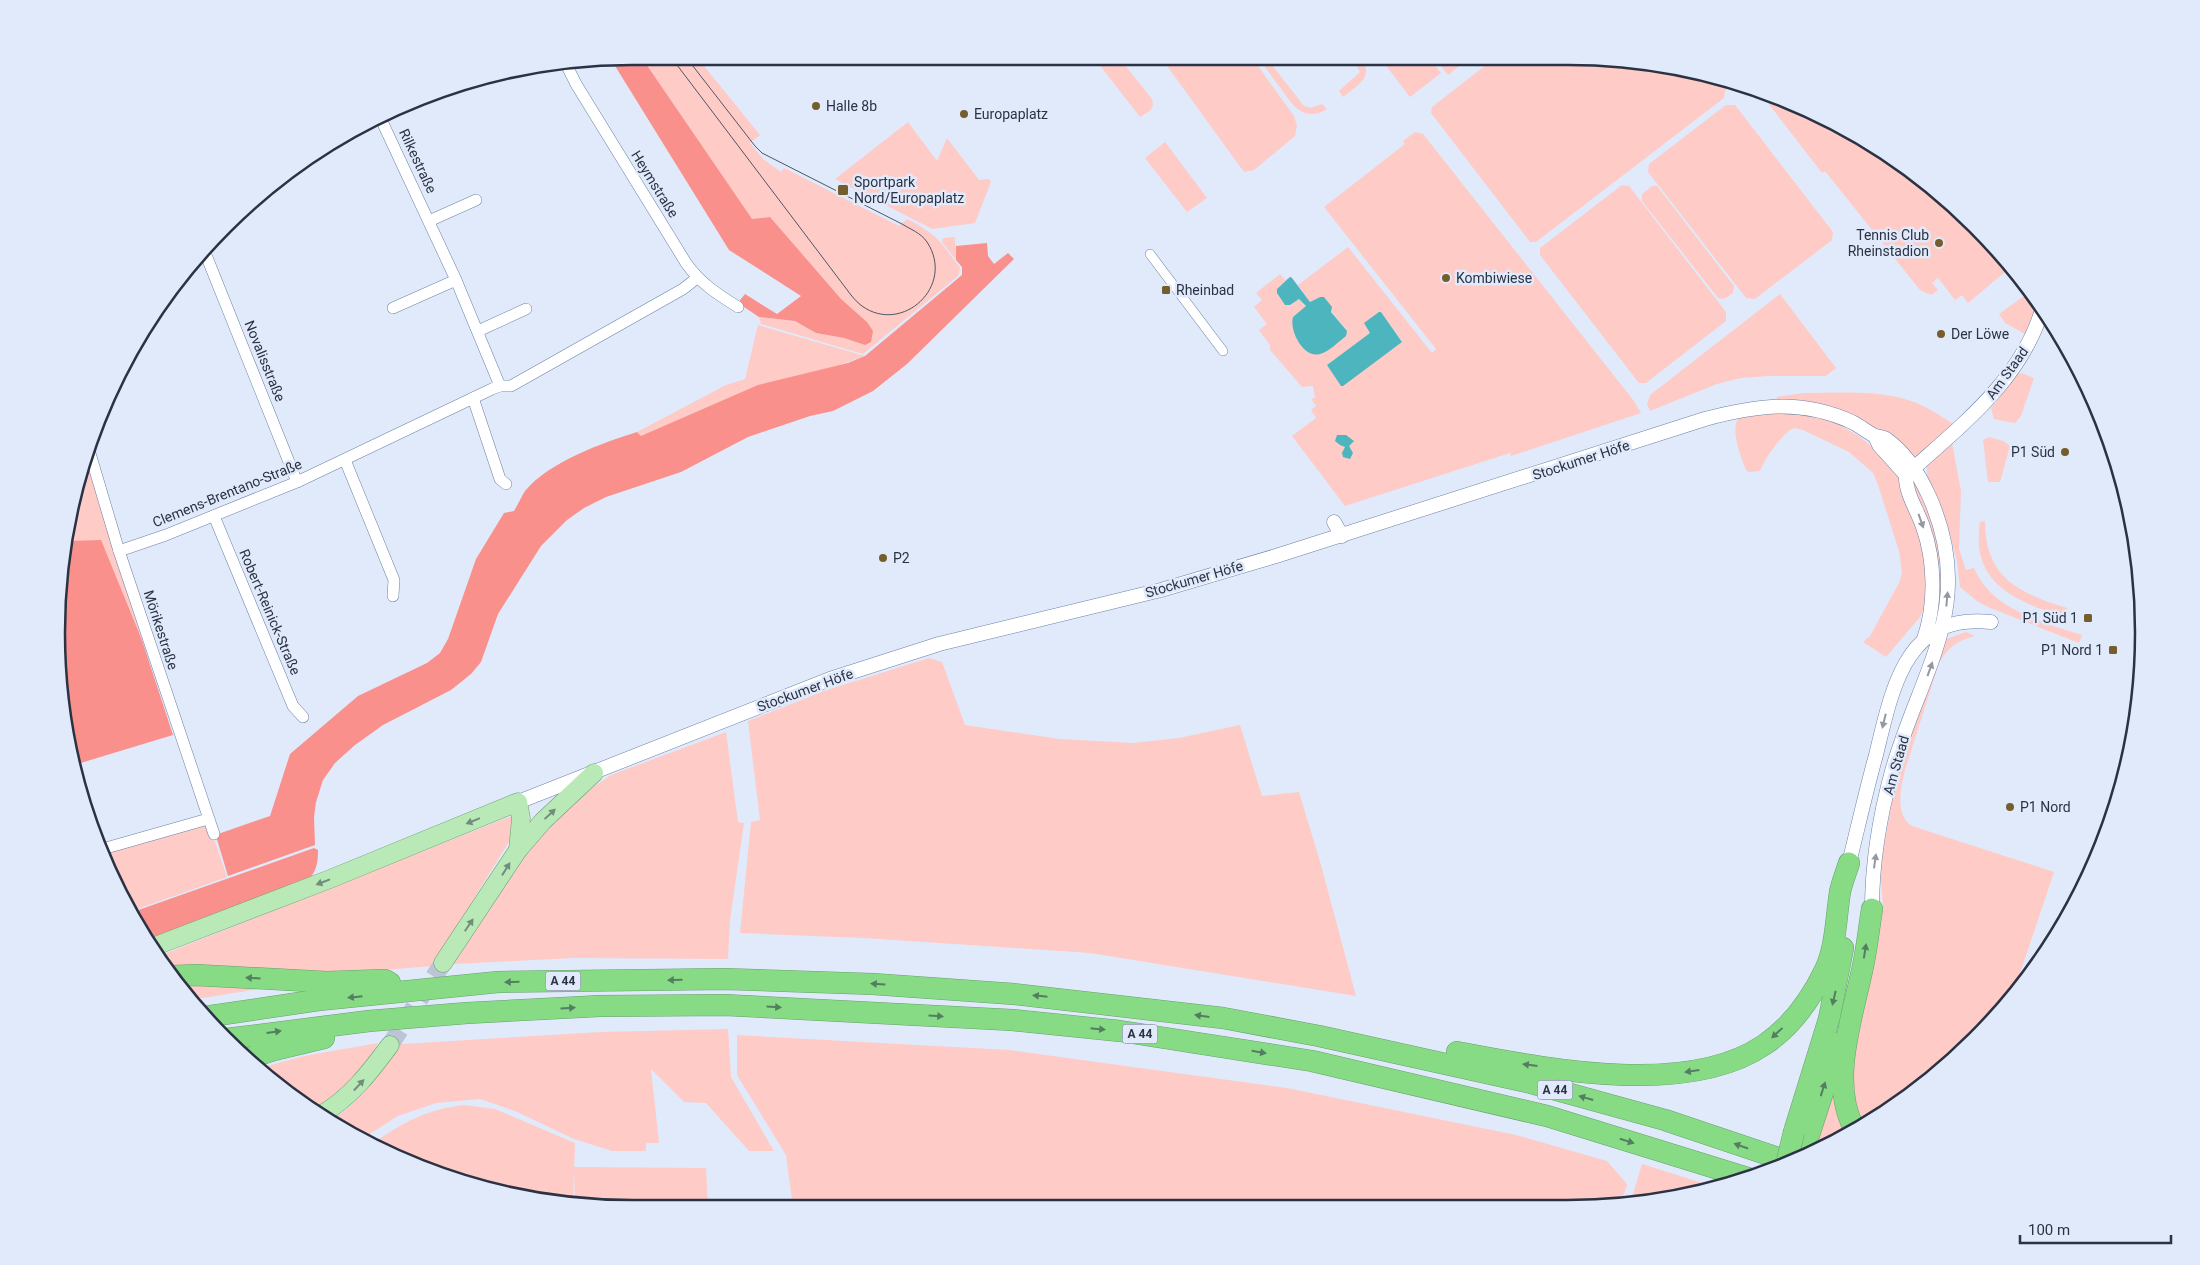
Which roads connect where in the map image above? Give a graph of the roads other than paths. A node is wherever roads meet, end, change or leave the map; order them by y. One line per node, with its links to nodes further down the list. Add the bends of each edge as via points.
1 (568, 69): 7 (street, Heymstraße)
2 (383, 124): 4 (street, Rilkestraße)
3 (476, 200): 4 (street)
4 (429, 221): 8 (street, Rilkestraße)
5 (1150, 254): 14 (street)
6 (207, 257): 23 (street, Novalisstraße)
7 (697, 278): 9 (street, Heymstraße); 15 (street, Clemens-Brentano-Straße, via 566,363 511,386)
8 (456, 280): 10 (street); 13 (street, Rilkestraße)
9 (738, 307)
10 (393, 308)
11 (526, 309): 13 (street)
12 (2039, 317): 19 (street, Am Staad, via 2031,340 2004,381 1960,428)
13 (478, 331): 15 (street, Rilkestraße)
14 (1223, 351)
15 (500, 386): 16 (street, Clemens-Brentano-Straße)
16 (473, 398): 20 (street, Clemens-Brentano-Straße); 24 (street, via 500,479)
17 (1875, 436): 18 (street, Stockumer Höfe, via 1884,438); 22 (street, Stockumer Höfe, via 1879,445); 27 (street, Stockumer Höfe, via 1841,418 1804,408 1748,408)
18 (1902, 454): 19 (street); 22 (street, Stockumer Höfe)
19 (1926, 457): 22 (street, Am Staad)
20 (345, 460): 23 (street, Clemens-Brentano-Straße); 29 (street, via 394,580)
21 (92, 461): 28 (street, Mörikestraße)
22 (1910, 471): 31 (street, Am Staad, one-way to 22, via 1949,561 1939,519); 32 (street, Am Staad, one-way to 32, via 1908,492 1924,530 1931,559 1930,619)
23 (297, 482): 25 (street, Clemens-Brentano-Straße)
24 (506, 484)
25 (214, 516): 28 (street, Clemens-Brentano-Straße); 33 (street, Robert-Reinick-Straße, via 293,706)
26 (1334, 522): 27 (street)
27 (1342, 536): 34 (street, Stockumer Höfe, via 1175,586 921,650 830,679)
28 (119, 551): 36 (street, Mörikestraße)
29 (393, 596)
30 (1991, 622): 31 (street, Am Staad, via 1963,622)
31 (1943, 627): 32 (street, Am Staad); 41 (street, Am Staad, one-way to 31, via 1872,884 1890,780)
32 (1924, 639): 40 (street, Am Staad, one-way to 40, via 1905,662 1896,683)
33 (303, 717)
34 (594, 773): 35 (street, Stockumer Höfe); 39 (main road, one-way to 34, via 543,820)
35 (518, 802): 39 (main road, via 521,818); 42 (main road, one-way to 42)
36 (208, 819): 37 (street, Mörikestraße); 38 (street)
37 (214, 834)
38 (107, 848)
39 (518, 850): 43 (main road, one-way to 39)
40 (1849, 863): 49 (highway, one-way to 49, via 1840,890 1836,929 1826,967 1801,1011 1764,1045 1711,1069 1639,1074 1587,1072 1524,1065 1372,1037); 55 (highway, one-way to 55, via 1851,892 1838,980)
41 (1872, 909): 48 (highway, one-way to 41)
42 (159, 945)
43 (443, 963)
44 (180, 976): 45 (highway, one-way to 44, via 385,980 327,982)
45 (403, 991): 47 (highway, A 44, one-way to 47); 49 (highway, A 44, one-way to 45, via 1223,1018 1122,1005 873,984 724,980 498,982)
46 (467, 1013): 50 (highway, A 44, one-way to 46); 52 (highway, via 383,1032 332,1036); 58 (highway, A 44, one-way to 58, via 600,1006 725,1005 1012,1020 1120,1031 1350,1070 1547,1116)
47 (214, 1015)
48 (1851, 1015): 54 (highway, via 1843,1093); 55 (highway, one-way to 48)
49 (1319, 1036): 57 (highway, A 44, one-way to 49, via 1665,1120 1527,1082)
50 (235, 1038)
51 (390, 1045): 53 (main road, one-way to 51, via 356,1088)
52 (255, 1056)
53 (328, 1111)
54 (1851, 1124)
55 (1802, 1140): 56 (highway, bridge)
56 (1792, 1153)
57 (1780, 1159)
58 (1736, 1174)

